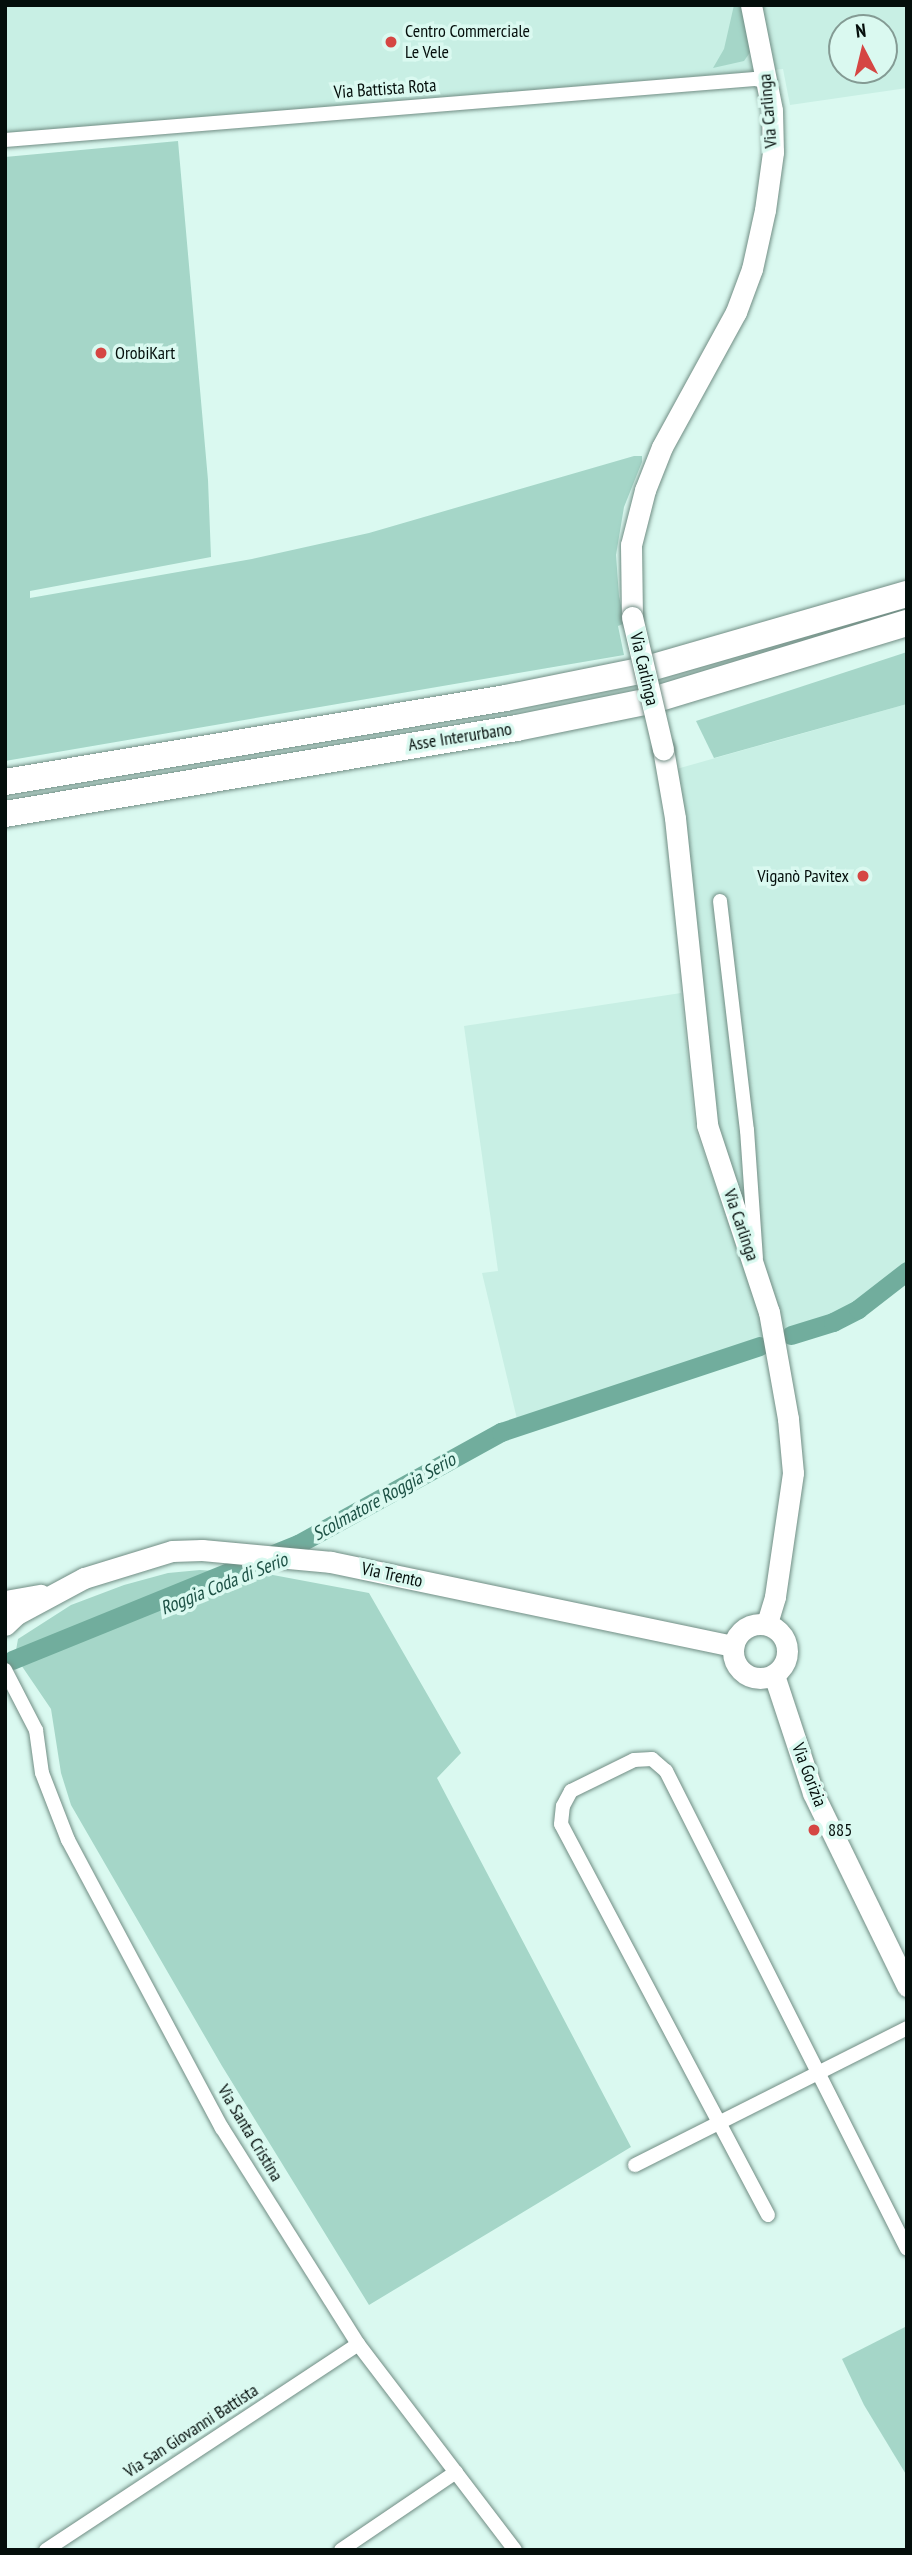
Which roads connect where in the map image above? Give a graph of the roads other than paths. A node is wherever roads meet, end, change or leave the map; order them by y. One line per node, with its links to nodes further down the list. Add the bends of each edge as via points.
1 (751, 5): 2 (street, Via Carlinga)
2 (768, 82): 3 (street, Via Battista Rota, via 755,79); 9 (street, Via Carlinga, bridge, via 773,152 752,269 736,313 663,447 645,490 631,545 632,617 675,818 707,1125)
3 (5, 139)
4 (907, 594): 6 (highway, Asse Interurbano, via 613,677)
5 (907, 623): 7 (highway, Asse Interurbano, via 650,701 517,728)
6 (5, 782)
7 (5, 814)
8 (720, 901): 9 (street, via 747,1130)
9 (757, 1273): 12 (street, Via Carlinga, via 777,1349 793,1473)
10 (53, 1593): 11 (street, Via Trento); 13 (street, Via Trento); 14 (street, Via Trento, via 84,1578 172,1551 254,1553 331,1562)
11 (5, 1601)
12 (767, 1624): 14 (street, via 742,1630); 16 (street, via 784,1637 787,1647 782,1668)
13 (5, 1625)
14 (733, 1646): 16 (street, via 733,1656 744,1673 754,1678)
15 (5, 1670): 18 (street, Via Santa Cristina)
16 (774, 1675): 19 (street, Via Gorizia, via 813,1793)
17 (5, 1687): 18 (street, Via Santa Cristina)
18 (20, 1698): 26 (street, Via Santa Cristina, via 36,1730 42,1773 68,1840 222,2128)
19 (907, 1986)
20 (907, 2028): 21 (street)
21 (818, 2073): 22 (street); 22 (street, via 666,1771 652,1759 634,1760 571,1791 561,1824); 25 (street)
22 (721, 2123): 23 (street); 24 (street)
23 (635, 2165)
24 (768, 2215)
25 (907, 2249)
26 (358, 2344): 27 (street, Via Santa Cristina); 28 (street, Via San Giovanni Battista)
27 (456, 2472): 29 (street); 30 (street, Via Santa Cristina)
28 (46, 2550)
29 (341, 2550)
30 (516, 2550)

